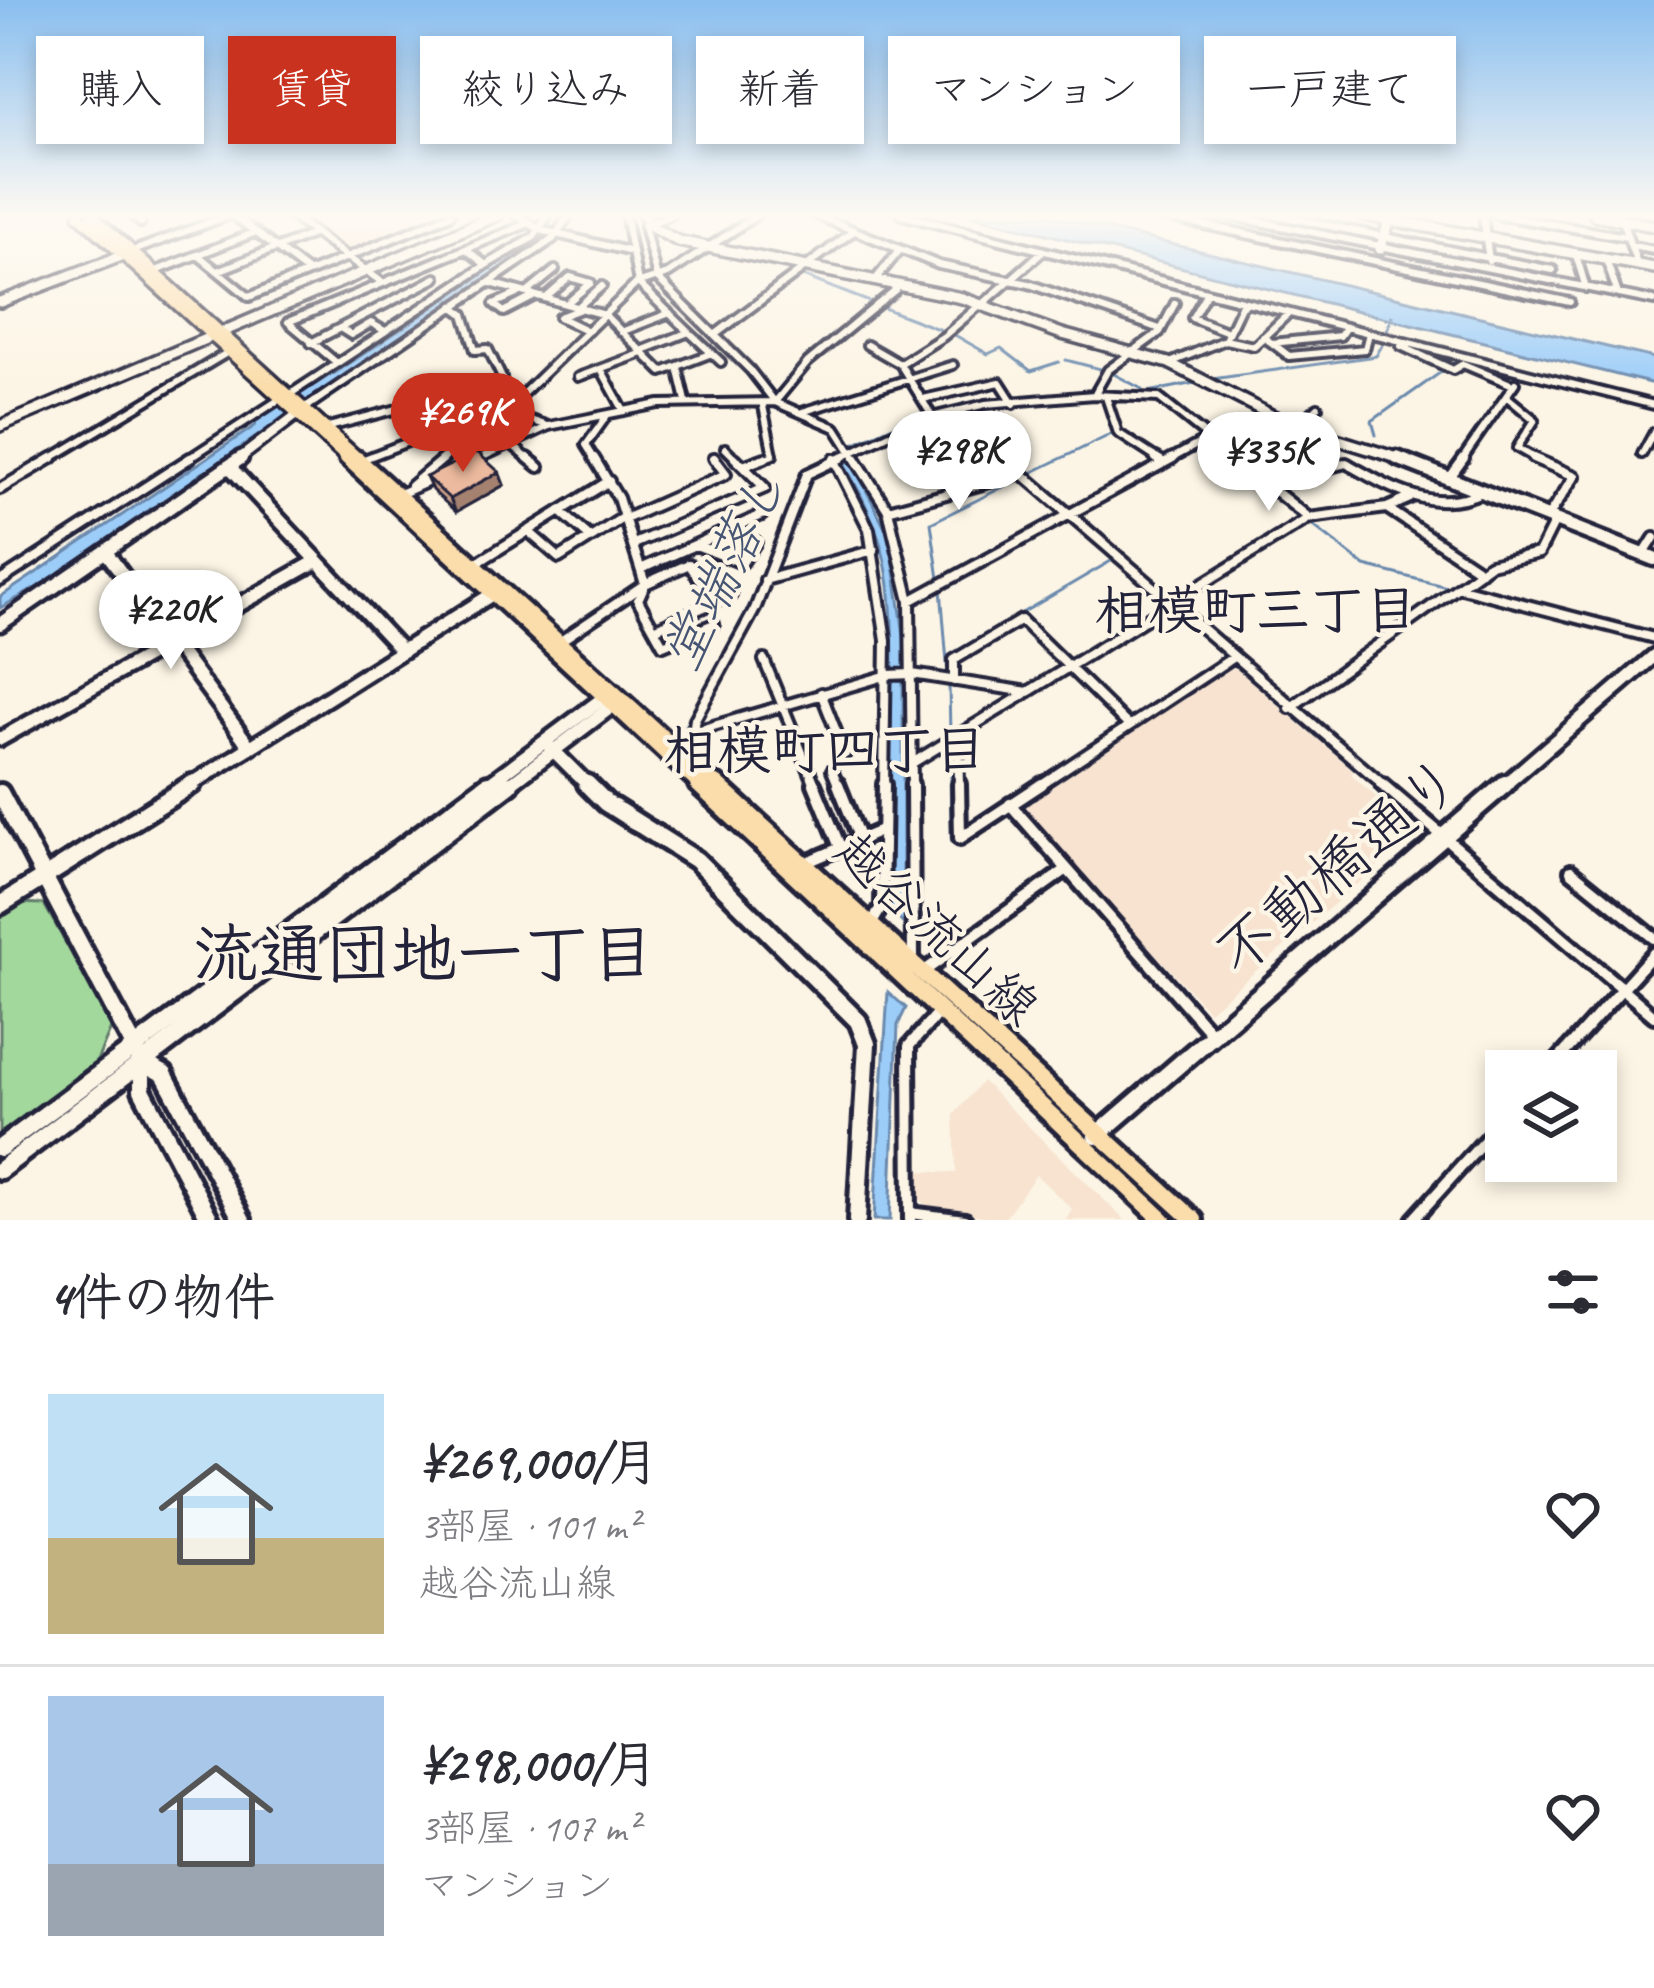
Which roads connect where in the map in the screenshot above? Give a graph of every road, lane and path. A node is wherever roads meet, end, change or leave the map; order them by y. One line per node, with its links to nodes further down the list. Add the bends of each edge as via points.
1 (79, 272): 45 (street)
2 (150, 272): 64 (main road, 越谷流山線)
3 (157, 272): 64 (main road, 越谷流山線)
4 (219, 272): 5 (street, via 249,297)
5 (308, 272)
6 (357, 272): 64 (street)
7 (370, 272): 33 (street)
8 (410, 272): 33 (street)
9 (428, 272): 27 (street)
10 (475, 272): 38 (street)
11 (504, 272): 30 (street)
12 (552, 272): 39 (street)
13 (637, 272): 31 (street)
14 (655, 272): 28 (street)
15 (667, 272): 28 (street)
16 (798, 272): 66 (street)
17 (832, 272): 29 (street)
18 (881, 272): 29 (street)
19 (957, 272): 32 (street)
20 (1019, 272): 32 (street)
21 (1126, 272): 40 (street)
22 (1431, 272): 46 (street)
23 (1496, 272): 34 (street)
24 (1553, 272): 34 (street)
25 (1581, 272): 37 (street)
26 (1610, 272): 41 (street)
27 (436, 278): 38 (street); 58 (street)
28 (657, 278): 31 (street); 66 (street)
29 (875, 280): 35 (street)
30 (489, 282): 39 (street); 51 (street)
31 (640, 282): 53 (street); 55 (street)
32 (1008, 282): 47 (street); 59 (street)
33 (383, 283): 71 (street, via 288,322)
34 (1556, 283): 37 (street)
35 (902, 285): 47 (street); 96 (street, via 808,362)
36 (602, 286): 52 (street)
37 (1586, 288): 41 (street)
38 (449, 289): 61 (street)
39 (525, 292): 42 (street); 42 (street, via 494,304 504,312)
40 (1207, 292): 49 (street); 67 (street, via 1192,318)
41 (1618, 294): 44 (street)
42 (537, 296): 43 (street)
43 (546, 298): 50 (street); 50 (street, via 570,277 590,283)
44 (1654, 301)
45 (0, 302)
46 (1570, 302)
47 (983, 303): 77 (street); 81 (street)
48 (1175, 303): 59 (street)
49 (1243, 303): 54 (street); 67 (street)
50 (566, 304): 52 (street)
51 (452, 306): 89 (street, via 464,314 475,350 488,349 502,378); 102 (street)
52 (580, 308): 55 (street); 60 (street, via 559,317)
53 (671, 313): 62 (street); 63 (street)
54 (1289, 313): 56 (street); 68 (street)
55 (605, 315): 60 (street); 62 (street)
56 (1315, 319): 57 (street); 70 (street)
57 (1346, 327): 65 (street); 70 (street, via 1340,336)
58 (340, 328): 61 (street, via 351,335 371,323); 71 (street)
59 (1160, 329): 77 (street)
60 (588, 331): 101 (street)
61 (385, 332): 80 (street)
62 (621, 332): 75 (street)
63 (689, 332): 75 (street); 76 (street)
64 (218, 333): 74 (main road, 越谷流山線); 91 (main road, 越谷流山線); 108 (street)
65 (1369, 333): 69 (street); 72 (street, via 1364,349 1289,356)
66 (716, 334): 96 (street)
67 (1227, 336): 68 (street, via 1254,346); 79 (street)
68 (1262, 337): 72 (street)
69 (1390, 339): 85 (street); 88 (street, via 1453,370 1463,364)
70 (1291, 340): 72 (street)
71 (311, 343): 80 (street)
72 (1272, 343)
73 (867, 345): 81 (street)
74 (230, 351): 91 (main road, 越谷流山線); 130 (street)
75 (642, 352): 83 (street, via 662,372); 84 (street)
76 (712, 353): 78 (street); 83 (street)
77 (1133, 353): 79 (street); 90 (street, via 1108,370)
78 (721, 362)
79 (1169, 363): 111 (street)
80 (337, 364): 91 (street)
81 (900, 364): 87 (street)
82 (953, 365): 87 (street)
83 (678, 367): 95 (street)
84 (601, 369): 86 (street); 103 (street)
85 (1522, 372): 88 (street); 99 (street)
86 (578, 377)
87 (909, 378): 94 (street); 104 (street)
88 (1513, 385): 92 (street)
89 (486, 395): 101 (street); 110 (street, via 477,388); 119 (street, via 423,436)
90 (1094, 395): 93 (street); 97 (street)
91 (287, 396): 102 (main road, 越谷流山線); 156 (street)
92 (1505, 396): 127 (street); 139 (street, via 1535,420 1519,452 1575,476)
93 (1106, 398): 113 (street, via 1159,398); 120 (street, via 1118,433)
94 (922, 399): 97 (street, via 1000,382); 106 (street)
95 (686, 400): 98 (street); 103 (street)
96 (774, 402): 98 (street); 104 (street)
97 (1013, 404): 105 (street)
98 (764, 405): 122 (street, via 773,455)
99 (1654, 405)
100 (1318, 407): 111 (street)
101 (503, 410): 109 (street); 132 (street)
102 (304, 411): 110 (main road, 越谷流山線); 121 (street); 152 (main road, 越谷流山線)
103 (624, 412): 107 (street)
104 (802, 412): 117 (street, via 836,428)
105 (961, 412): 106 (street); 125 (street)
106 (930, 414): 117 (street)
107 (607, 416): 109 (street); 129 (street, via 585,440)
108 (0, 426)
109 (549, 426): 114 (street)
110 (329, 427): 119 (main road, 越谷流山線)
111 (1296, 428): 127 (street)
112 (1654, 432): 116 (street)
113 (1210, 438): 120 (street); 126 (street)
114 (511, 444): 123 (street); 124 (street)
115 (725, 448): 122 (street)
116 (1642, 454)
117 (844, 455): 135 (street); 148 (street); 155 (street, via 807,474)
118 (714, 458): 140 (street, via 726,474)
119 (364, 459): 132 (main road, 越谷流山線)
120 (1164, 463): 138 (street)
121 (229, 466): 149 (street); 151 (street)
122 (743, 466): 146 (street, via 766,488)
123 (539, 467)
124 (456, 468)
125 (1019, 474): 135 (street); 138 (street)
126 (1254, 474): 133 (street, via 1346,463); 141 (street)
127 (1451, 476): 131 (street)
128 (438, 477): 132 (street)
129 (609, 481): 136 (street); 140 (street)
130 (0, 489)
131 (1485, 490): 133 (street, via 1456,502); 139 (street)
132 (402, 493): 152 (main road, 越谷流山線)
133 (1411, 497): 134 (street)
134 (1387, 508): 141 (street); 154 (street)
135 (888, 510): 162 (street)
136 (560, 511): 142 (street); 143 (street)
137 (762, 515): 147 (street)
138 (1067, 516): 162 (street); 163 (street)
139 (1553, 516): 150 (street); 154 (street, via 1539,553 1504,557)
140 (624, 518): 143 (street); 146 (street)
141 (1309, 518): 163 (street)
142 (527, 531): 143 (street, via 559,558); 152 (street)
143 (591, 538)
144 (1654, 538): 150 (street)
145 (756, 542): 147 (street, via 742,563)
146 (634, 544): 153 (street)
147 (696, 545): 153 (street)
148 (874, 550): 155 (street); 176 (street)
149 (106, 551): 164 (street); 169 (street)
150 (1649, 556)
151 (317, 561): 169 (street); 170 (street)
152 (472, 566): 160 (main road, 越谷流山線); 168 (main road, 越谷流山線)
153 (643, 568): 157 (street)
154 (1480, 571): 158 (street)
155 (765, 580): 184 (street)
156 (0, 581)
157 (645, 584): 159 (street, via 689,564); 166 (street, via 638,600); 168 (street)
158 (1458, 587): 167 (street); 182 (street)
159 (706, 589)
160 (494, 592): 170 (street); 180 (main road, 越谷流山線)
161 (731, 595): 166 (street)
162 (910, 601): 175 (street)
163 (1168, 603): 172 (street); 174 (street)
164 (0, 624)
165 (714, 624): 166 (street, via 663,645)
166 (654, 629)
167 (1654, 638)
168 (562, 640): 180 (main road, 越谷流山線)
169 (172, 644): 186 (street); 188 (street)
170 (402, 651): 188 (street)
171 (1654, 656): 197 (street, 不動橋通り)
172 (1232, 658): 182 (street); 183 (street)
173 (764, 660): 181 (street)
174 (1068, 666): 177 (street, via 1021,620 954,660); 178 (street); 183 (street)
175 (909, 674): 176 (street); 177 (street); 191 (street)
176 (890, 675): 179 (street); 195 (street)
177 (954, 681): 178 (street)
178 (1028, 692): 185 (street)
179 (821, 693): 181 (street); 190 (street)
180 (614, 697): 187 (main road, 越谷流山線); 189 (street); 209 (main road, 越谷流山線)
181 (783, 705): 184 (street); 198 (street)
182 (1290, 708): 197 (street)
183 (1130, 726): 194 (street)
184 (693, 732): 187 (street)
185 (958, 735): 191 (street); 194 (street, via 960,838)
186 (0, 739)
187 (676, 745): 199 (main road, 越谷流山線)
188 (250, 747): 202 (street)
189 (549, 747): 213 (street); 221 (street, via 606,803 697,860 858,1021 867,1044)
190 (845, 754)
191 (914, 762): 207 (street)
192 (832, 770): 196 (street)
193 (0, 793): 202 (street)
194 (1010, 804): 200 (street)
195 (880, 830): 196 (street); 204 (street, via 882,907)
196 (859, 837): 198 (street)
197 (1445, 840): 208 (street); 211 (street, 不動橋通り)
198 (840, 847): 199 (street)
199 (805, 863): 204 (main road, 越谷流山線)
200 (1067, 869): 207 (street); 211 (street)
201 (1571, 871): 205 (street)
202 (44, 878): 203 (street); 213 (street)
203 (0, 905)
204 (871, 925): 207 (main road, 越谷流山線)
205 (1654, 938)
206 (1654, 953): 208 (street)
207 (918, 967): 215 (main road, 越谷流山線)
208 (1622, 989): 210 (street); 212 (street)
209 (940, 1011): 215 (main road, 越谷流山線); 218 (street, via 910,1046)
210 (1654, 1016)
211 (1212, 1034): 215 (street, 不動橋通り)
212 (1567, 1050)
213 (138, 1055): 216 (street); 217 (street); 219 (street, via 142,1090); 220 (street, via 164,1074)
214 (1485, 1140): 225 (street)
215 (1093, 1141): 223 (main road, 越谷流山線); 224 (main road, 越谷流山線)
216 (0, 1148)
217 (0, 1170)
218 (910, 1217): 222 (street)
219 (210, 1220)
220 (242, 1220)
221 (856, 1220)
222 (965, 1220)
223 (1163, 1220)
224 (1194, 1220)
225 (1413, 1220)

